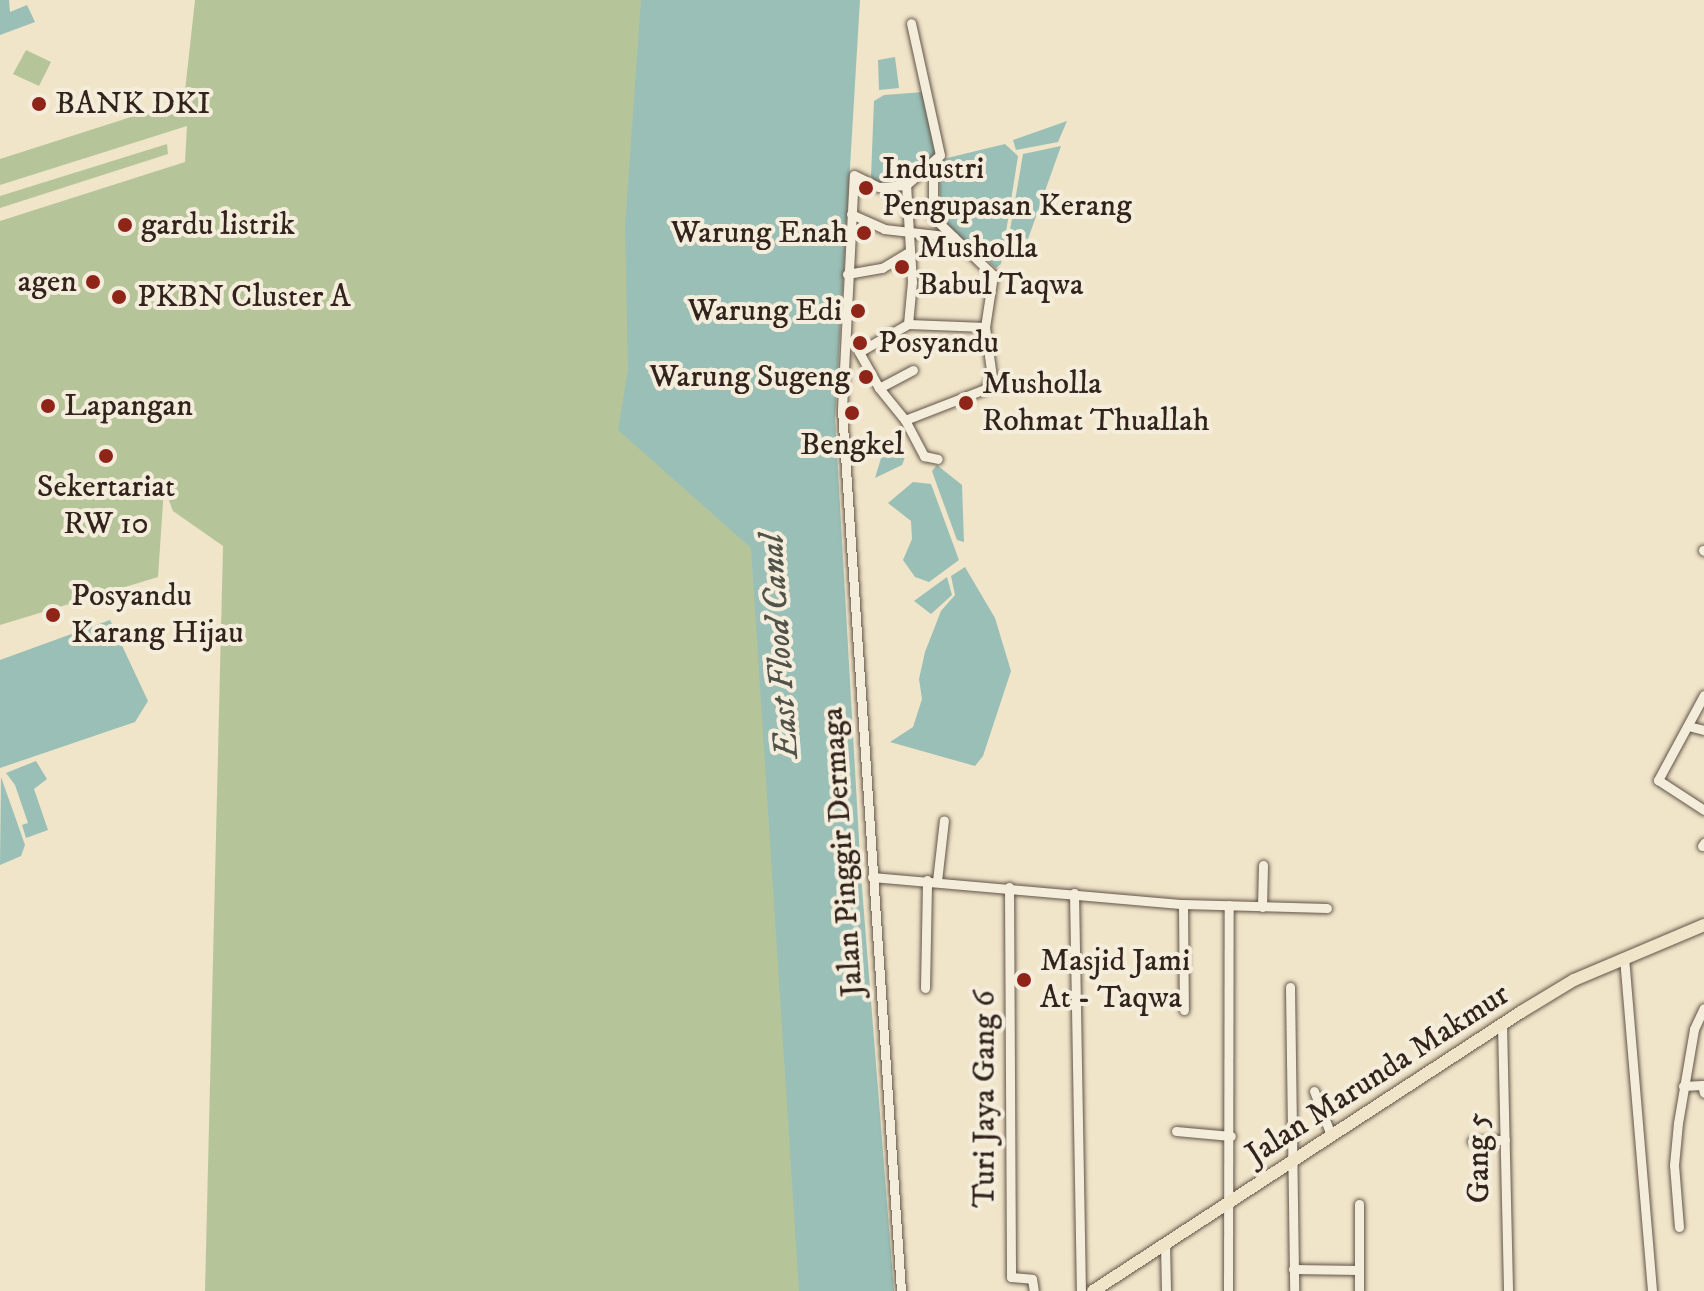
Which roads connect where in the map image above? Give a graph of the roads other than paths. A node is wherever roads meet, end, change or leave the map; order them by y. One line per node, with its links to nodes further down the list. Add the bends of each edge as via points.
1 (911, 23): 2 (street, via 940,155)
2 (933, 164): 3 (street); 6 (street, via 933,217)
3 (906, 185): 4 (street, Jalan Pinggir Dermaga, via 879,187 854,175); 5 (street)
4 (851, 214): 5 (street); 8 (street, Jalan Pinggir Dermaga)
5 (907, 233): 6 (street); 7 (street)
6 (954, 237): 10 (street, via 993,275)
7 (909, 252): 8 (street, via 882,268); 9 (street)
8 (847, 274): 12 (street, Jalan Pinggir Dermaga)
9 (908, 324): 10 (street); 11 (street, via 862,349)
10 (985, 327): 15 (street, via 991,384)
11 (863, 362): 12 (street); 14 (street)
12 (843, 365): 23 (street, Jalan Pinggir Dermaga)
13 (913, 370): 14 (street)
14 (879, 388): 15 (street)
15 (905, 420): 16 (street, via 924,456)
16 (938, 459)
17 (1704, 695): 18 (street)
18 (1688, 726): 19 (street); 20 (street, via 1658,780)
19 (1704, 730)
20 (1704, 810)
21 (944, 820): 24 (street)
22 (1263, 865): 29 (street)
23 (872, 877): 24 (street); 53 (street, Jalan Pinggir Dermaga)
24 (932, 881): 25 (street); 34 (street)
25 (1009, 887): 26 (street); 54 (street, Turi Jaya Gang 6, via 1011,1277 1032,1279)
26 (1074, 893): 27 (street); 55 (street)
27 (1183, 904): 28 (street); 36 (street)
28 (1229, 905): 29 (street); 43 (street)
29 (1262, 907): 30 (street)
30 (1327, 908)
31 (1704, 925): 32 (main road, Jalan Marunda Makmur)
32 (1624, 957): 37 (main road, Jalan Marunda Makmur); 62 (street)
33 (1290, 987): 46 (street)
34 (925, 988)
35 (1704, 1008): 38 (street)
36 (1184, 1010)
37 (1502, 1024): 42 (main road, Jalan Marunda Makmur); 44 (street, Gang 5)
38 (1683, 1086): 40 (street, via 1702,1085); 49 (street, via 1674,1165)
39 (1314, 1091): 42 (street)
40 (1704, 1093)
41 (1176, 1131): 43 (street)
42 (1331, 1135): 46 (main road, Jalan Marunda Makmur)
43 (1231, 1136): 48 (street)
44 (1505, 1140): 45 (street); 61 (street, Gang 5)
45 (1472, 1141)
46 (1293, 1162): 48 (main road, Jalan Marunda Makmur); 51 (street)
47 (1359, 1204): 52 (street)
48 (1228, 1205): 50 (main road, Jalan Marunda Makmur); 58 (street)
49 (1679, 1227)
50 (1165, 1243): 56 (main road, Jalan Marunda Makmur); 57 (street)
51 (1293, 1269): 52 (street); 59 (street)
52 (1359, 1270): 60 (street)
53 (901, 1291)
54 (1034, 1291)
55 (1081, 1291)
56 (1093, 1291)
57 (1166, 1291)
58 (1228, 1291)
59 (1294, 1291)
60 (1359, 1291)
61 (1508, 1291)
62 (1652, 1291)

